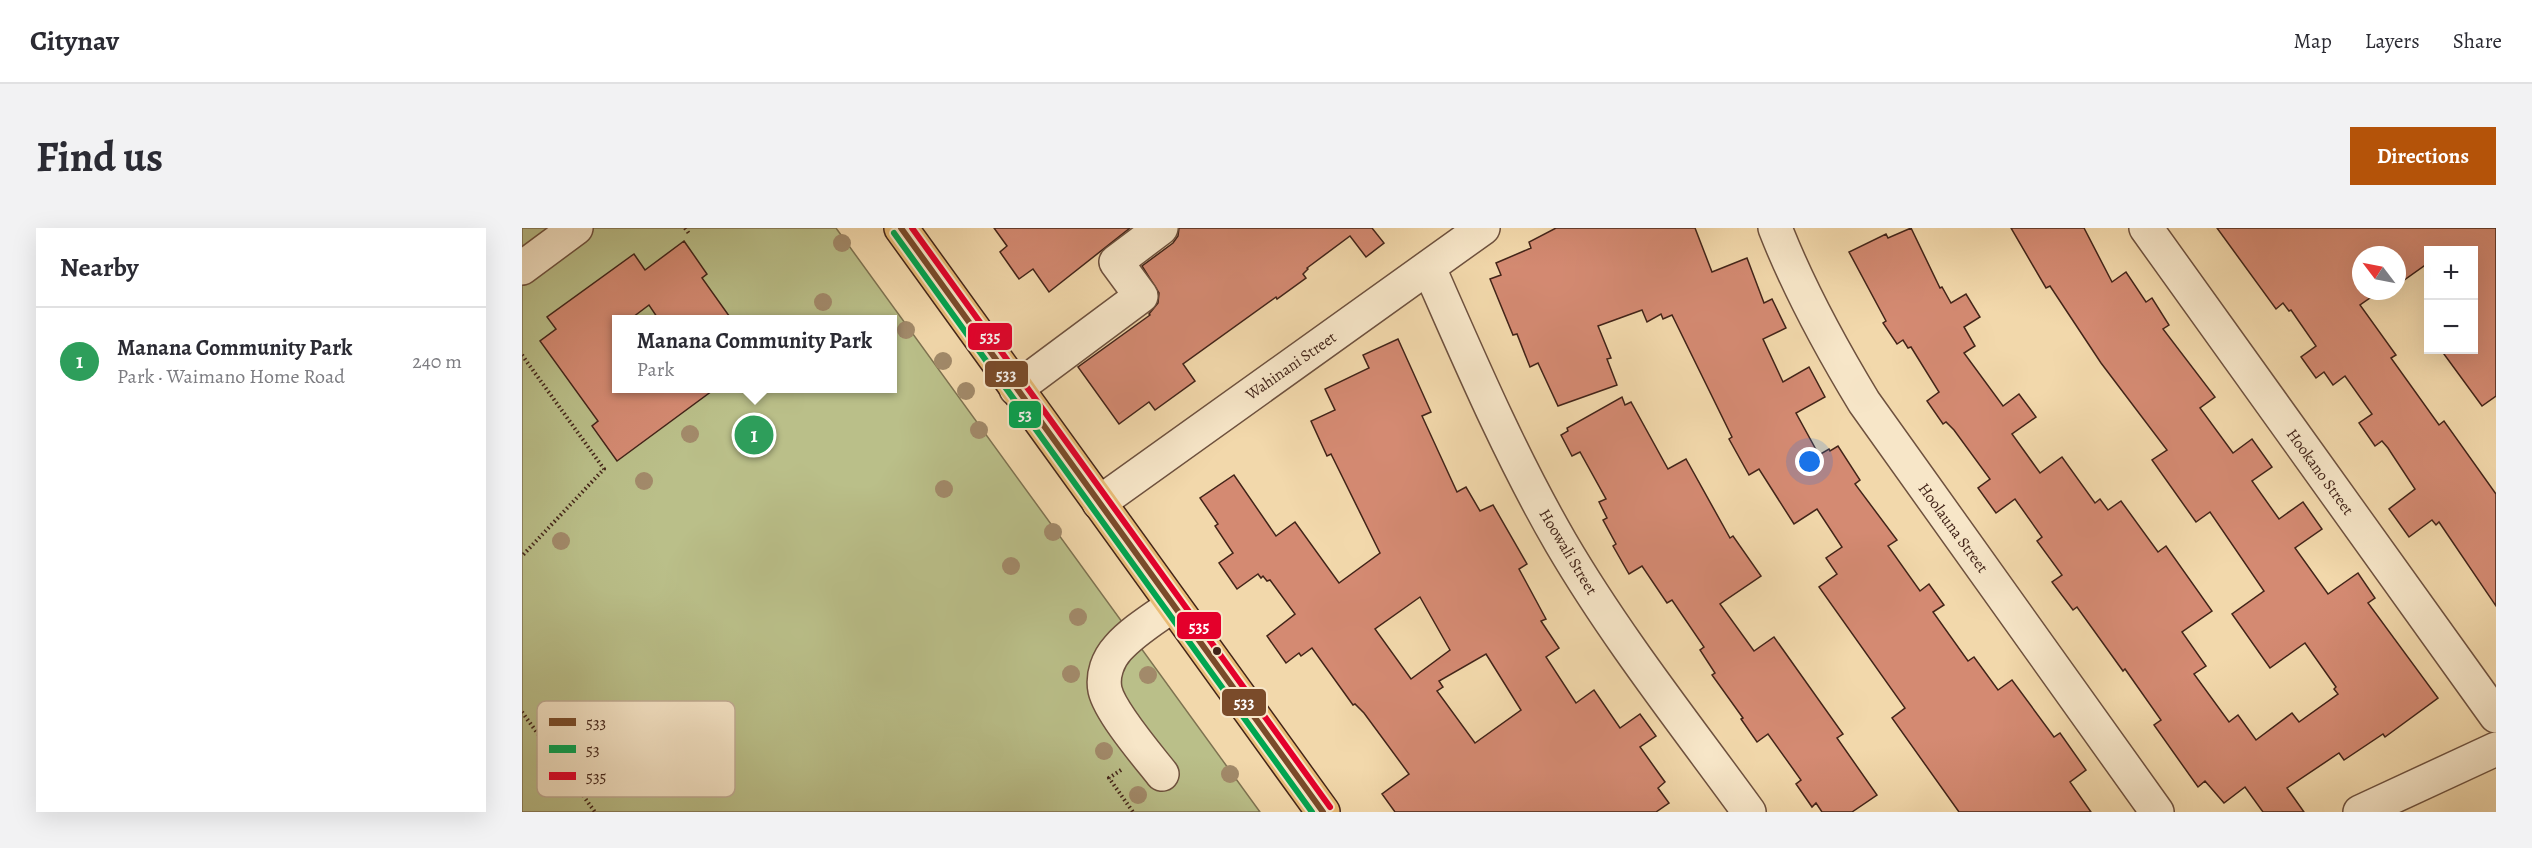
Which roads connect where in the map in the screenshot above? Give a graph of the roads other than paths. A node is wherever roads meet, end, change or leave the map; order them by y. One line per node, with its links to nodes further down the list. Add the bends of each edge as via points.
1 (576, 228): 7 (street)
2 (901, 228): 9 (main road)
3 (1161, 228): 9 (street, via 1116,262 1141,296)
4 (1484, 228): 8 (street, Wahinani Street)
5 (1775, 228): 17 (street, Hoolauna Street, via 1792,271 1864,402)
6 (2146, 228): 12 (street, Hookano Street)
7 (522, 268)
8 (1429, 268): 10 (street, Wahinani Street); 16 (street, Hoowali Street, via 1526,480 1561,544)
9 (1016, 389): 10 (main road)
10 (1099, 504): 11 (main road)
11 (1173, 605): 14 (street, via 1119,647 1108,662 1104,677 1105,692 1113,708); 15 (main road)
12 (2496, 716)
13 (2496, 748): 18 (street)
14 (1162, 774)
15 (1323, 812)
16 (1749, 812)
17 (2157, 812)
18 (2360, 812)

